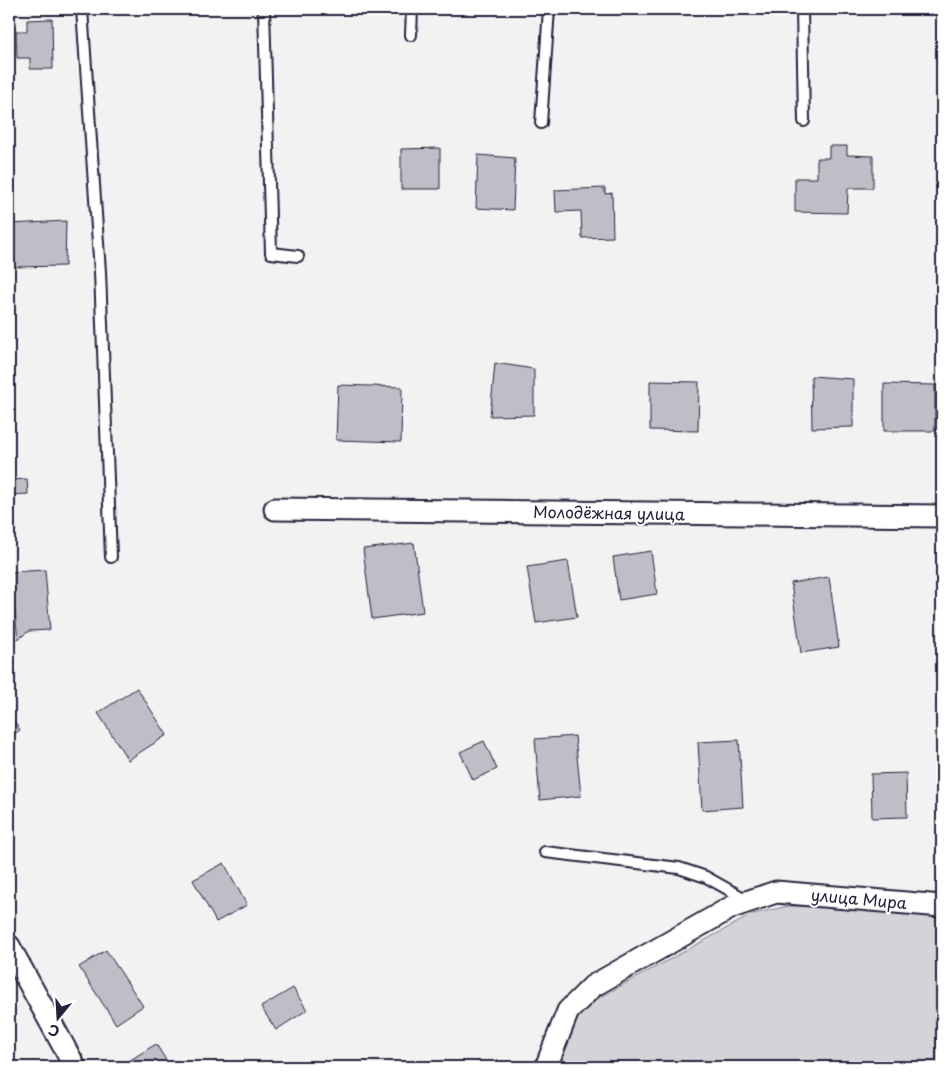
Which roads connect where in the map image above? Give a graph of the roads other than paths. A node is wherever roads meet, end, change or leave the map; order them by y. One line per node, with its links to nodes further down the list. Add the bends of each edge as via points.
1 (82, 9): 12 (lane, via 100,272)
2 (264, 9): 9 (lane, via 271,253)
3 (412, 9): 6 (lane)
4 (549, 9): 8 (lane)
5 (802, 9): 7 (lane)
6 (411, 35)
7 (804, 121)
8 (541, 123)
9 (298, 256)
10 (276, 509): 11 (street, Молодёжная улица)
11 (942, 516)
12 (111, 557)
13 (545, 852): 14 (lane, via 679,868 706,877)
14 (750, 901): 15 (street, улица Мира, via 776,892); 18 (street, via 732,907 593,986 568,1011)
15 (942, 906)
16 (9, 946): 17 (street)
17 (75, 1067)
18 (546, 1067)

